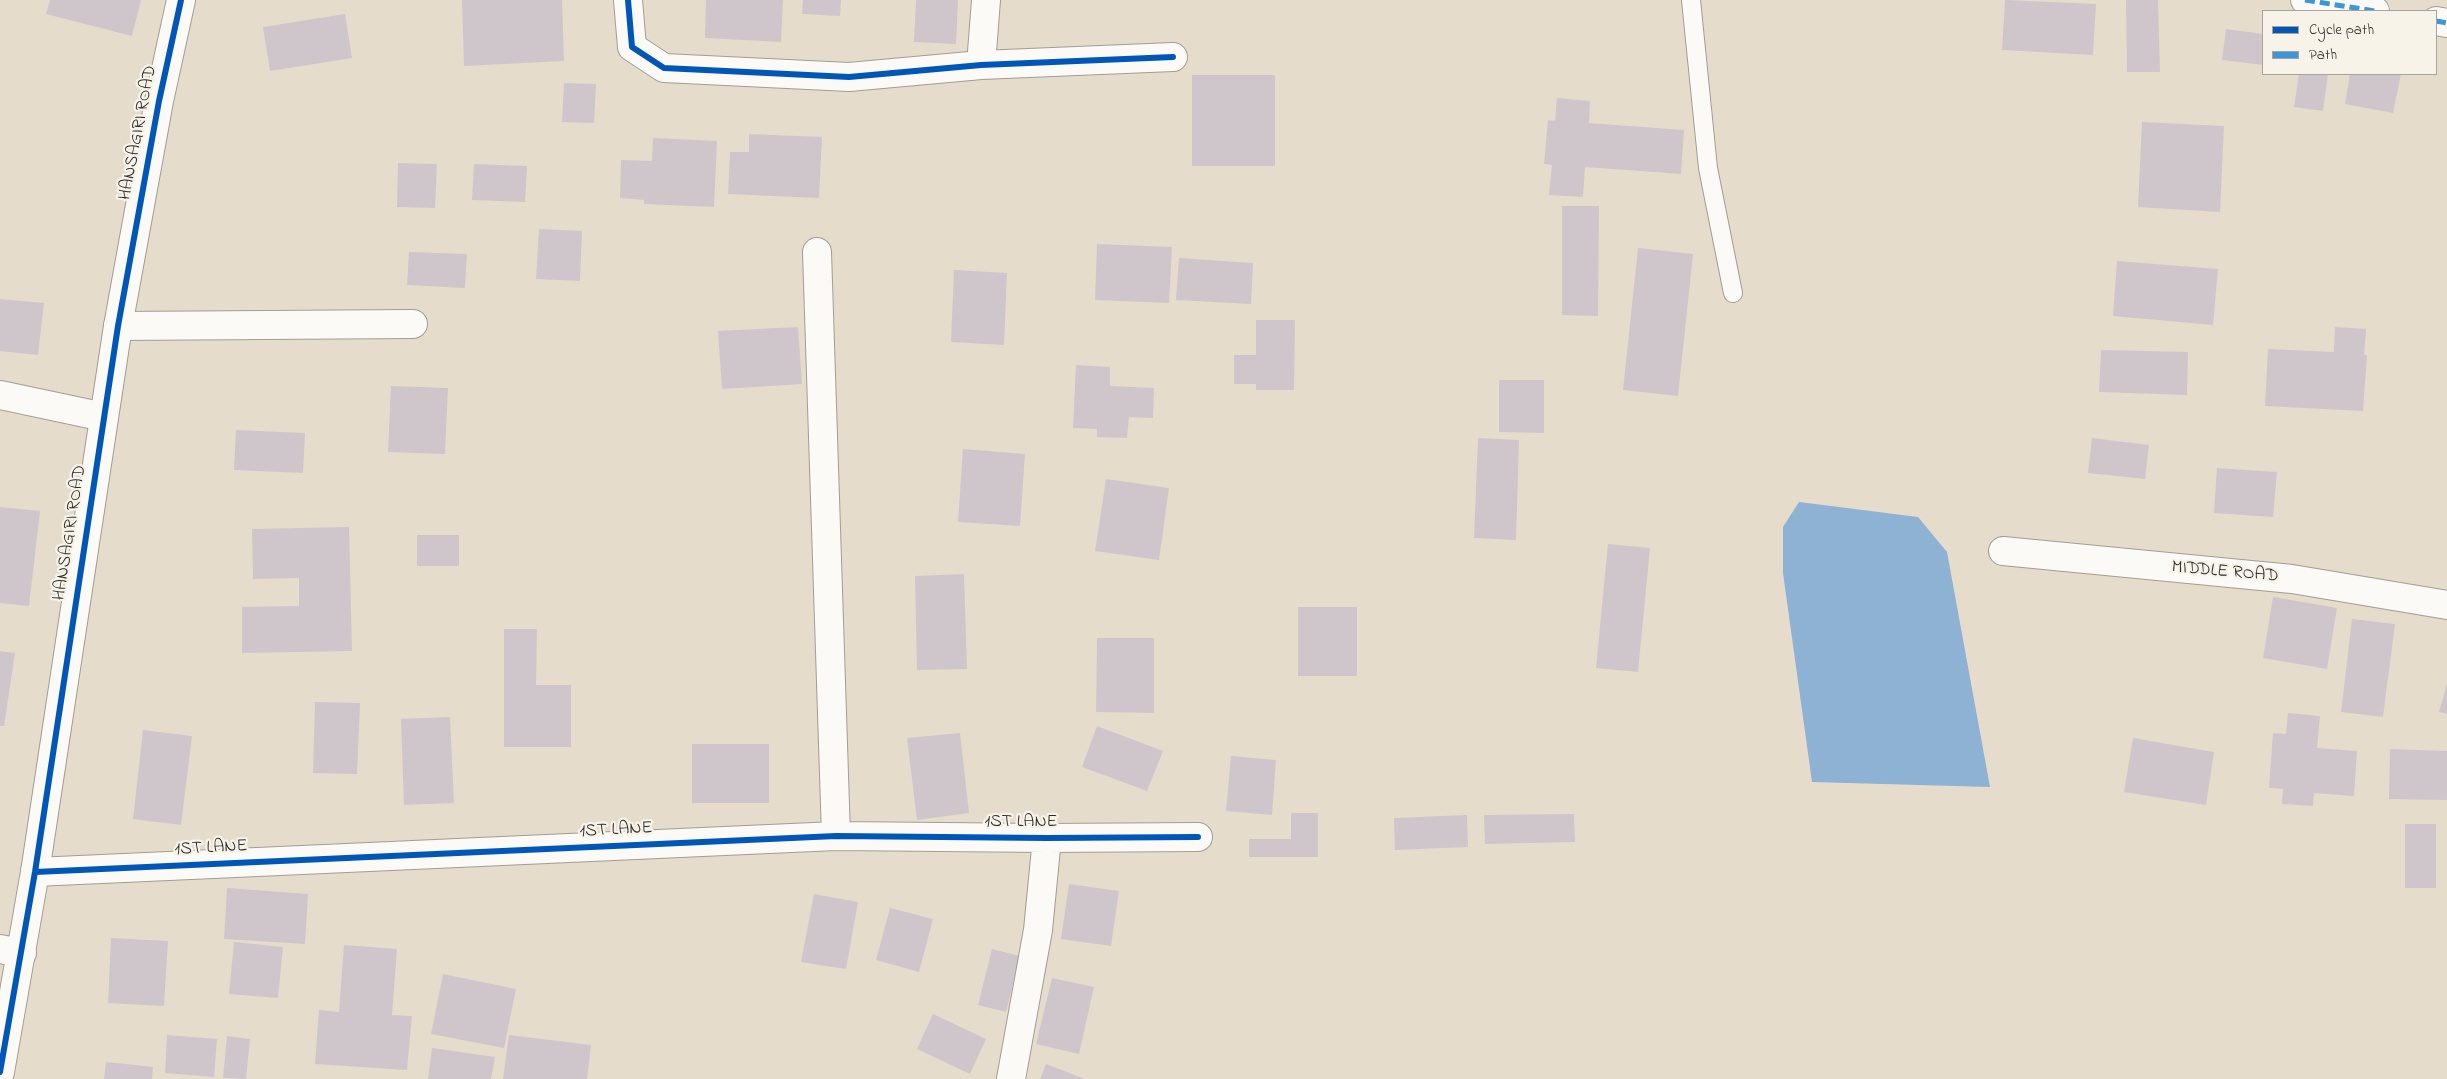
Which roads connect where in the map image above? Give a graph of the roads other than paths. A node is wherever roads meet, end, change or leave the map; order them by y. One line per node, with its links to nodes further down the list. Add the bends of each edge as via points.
1 (182, 0): 12 (street, HANSAGIRI ROAD, via 159,101)
2 (628, 0): 8 (street, via 632,47 664,68 849,77)
3 (986, 0): 8 (street)
4 (1691, 0): 10 (lane, via 1708,168)
5 (2305, 0): 6 (street)
6 (2369, 10)
7 (1173, 57): 8 (street)
8 (981, 65)
9 (817, 252): 17 (street)
10 (1733, 293)
11 (413, 324): 12 (street)
12 (118, 326): 14 (street, HANSAGIRI ROAD)
13 (0, 395): 14 (street)
14 (104, 417): 20 (street, HANSAGIRI ROAD)
15 (2002, 550): 16 (street, MIDDLE ROAD, via 2292,579)
16 (2447, 605)
17 (836, 836): 19 (street, 1ST LANE); 20 (street, 1ST LANE)
18 (1198, 837): 19 (street, 1ST LANE)
19 (1047, 838): 23 (street, via 1038,930)
20 (35, 872): 21 (street, HANSAGIRI ROAD)
21 (11, 951): 22 (street, HANSAGIRI ROAD)
22 (0, 1072)
23 (1012, 1079)

